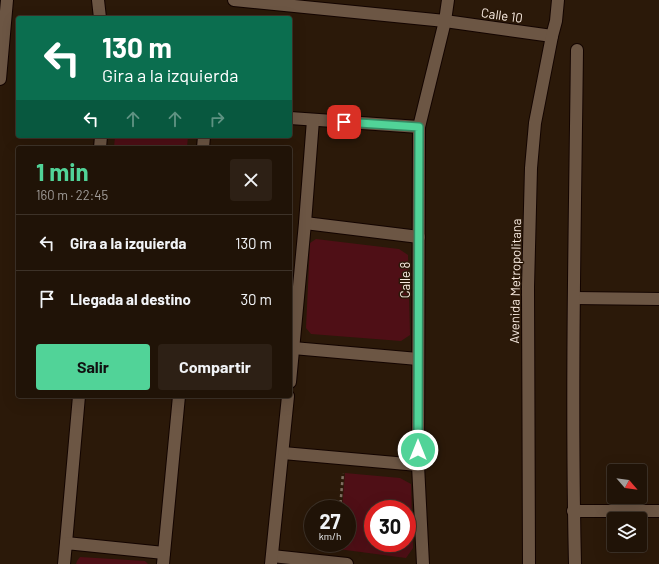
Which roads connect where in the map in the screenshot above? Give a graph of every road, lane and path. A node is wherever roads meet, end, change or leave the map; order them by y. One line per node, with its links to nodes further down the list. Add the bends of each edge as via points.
1 (8, 0): 11 (street)
2 (98, 0): 7 (street)
3 (234, 0): 6 (street, Calle 10)
4 (448, 0): 8 (street, Calle 8)
5 (558, 0): 9 (street, Avenida Metropolitana)
6 (262, 1): 8 (street, Calle 10)
7 (100, 16)
8 (445, 21): 9 (street, Calle 10); 14 (street, Calle 8)
9 (552, 36): 37 (street, Avenida Metropolitana, via 535,123 531,168 528,287)
10 (577, 50): 17 (street)
11 (0, 79)
12 (292, 118): 13 (street)
13 (314, 120): 14 (street); 15 (street)
14 (419, 127): 16 (street, Calle 8)
15 (305, 223): 16 (street); 19 (street)
16 (419, 237): 20 (street, Calle 8)
17 (574, 298): 18 (street); 29 (street)
18 (659, 299)
19 (294, 348): 20 (street); 21 (street)
20 (418, 359): 27 (street, Calle 8)
21 (292, 365)
22 (79, 398): 31 (street)
23 (179, 398): 32 (street)
24 (288, 398): 25 (street)
25 (283, 453): 26 (street); 33 (street)
26 (344, 458): 27 (street); 28 (path)
27 (418, 465): 36 (street, Calle 8)
28 (341, 500)
29 (573, 511): 30 (street); 38 (street)
30 (659, 511)
31 (66, 543): 32 (street); 34 (street)
32 (164, 559)
33 (271, 560): 35 (street)
34 (64, 564)
35 (346, 564)
36 (423, 564)
37 (529, 564)
38 (575, 564)

